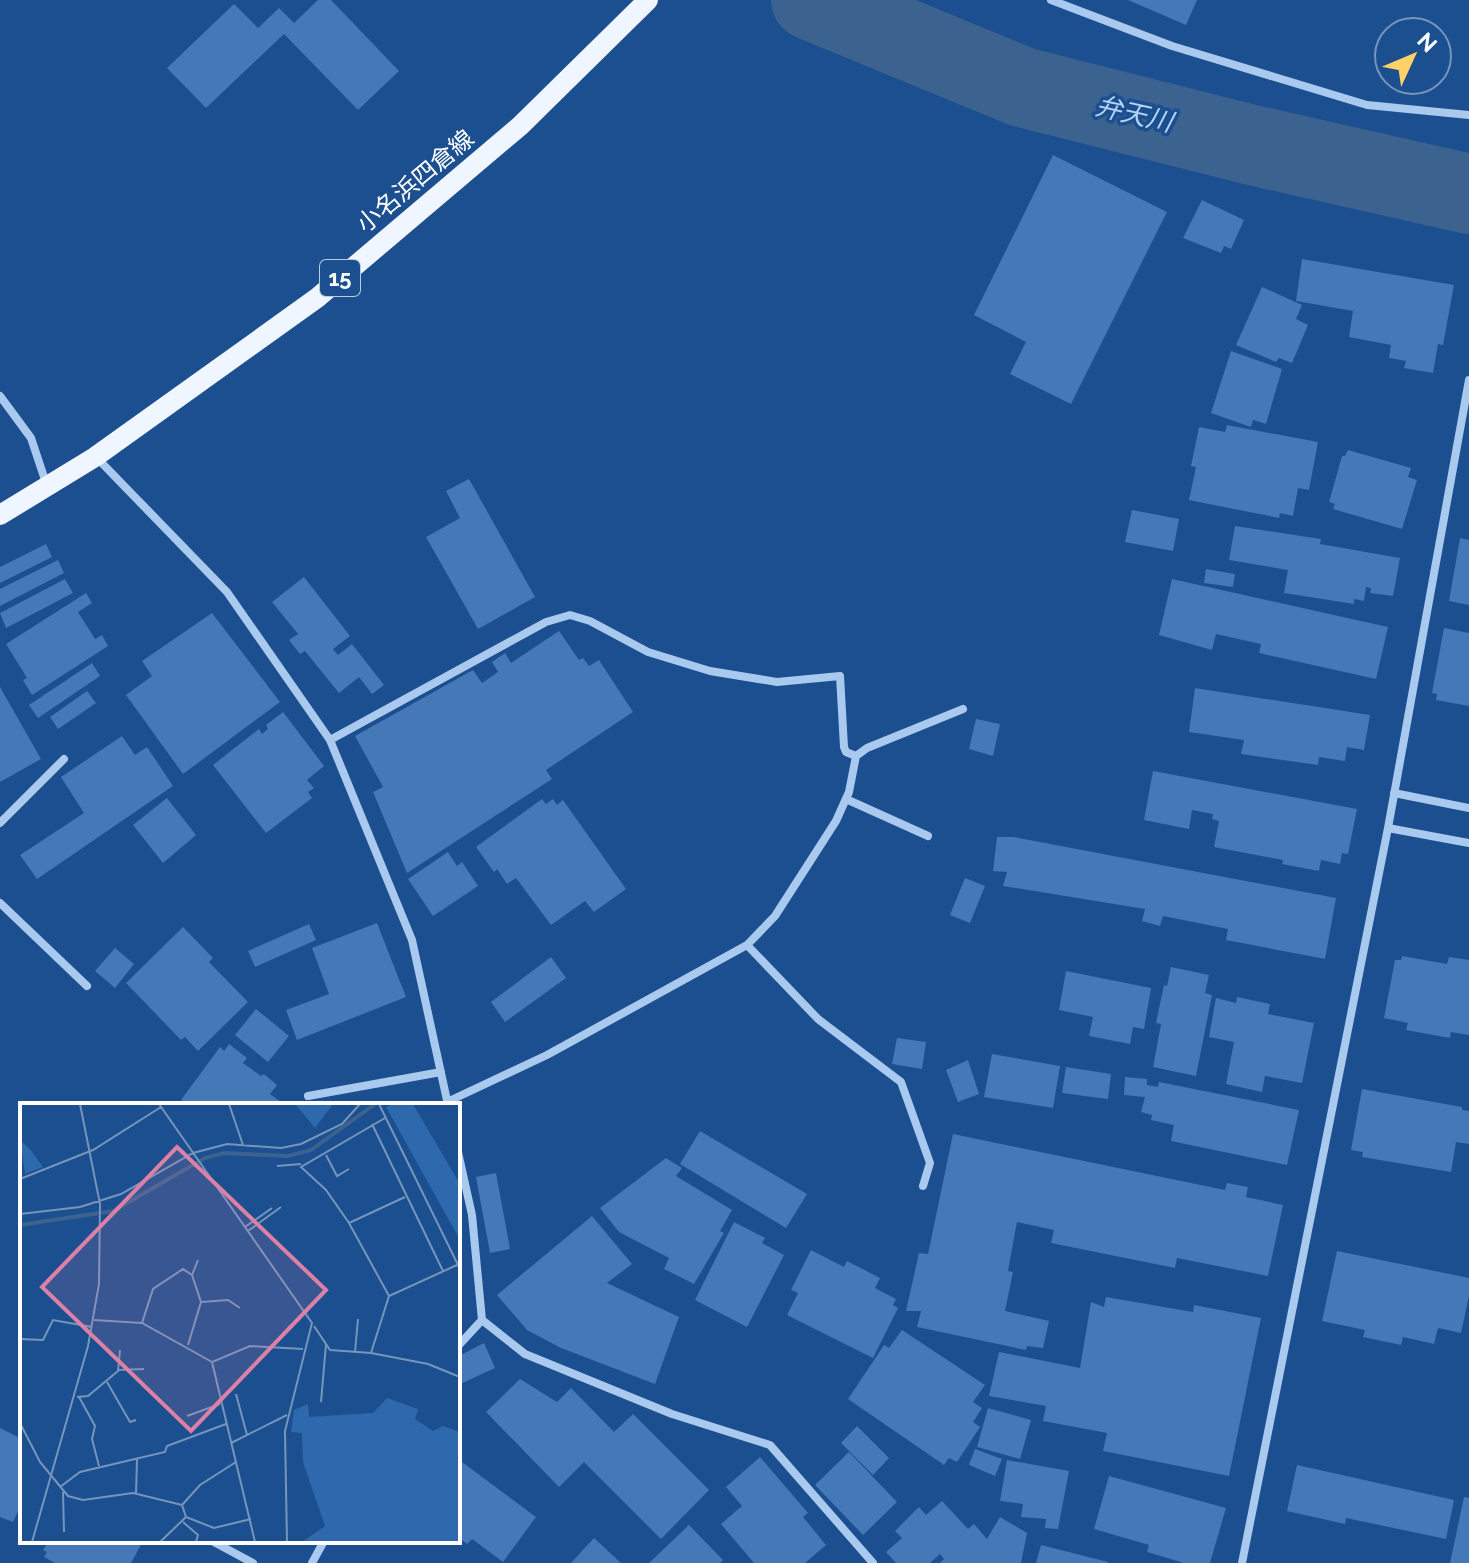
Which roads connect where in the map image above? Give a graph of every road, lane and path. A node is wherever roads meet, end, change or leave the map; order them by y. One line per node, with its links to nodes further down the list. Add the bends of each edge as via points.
1 (648, 0): 6 (main road, 小名浜四倉線 / 15, via 520,126 317,298)
2 (1051, 0): 3 (street, via 1172,46 1367,105)
3 (1469, 115)
4 (1469, 380): 13 (street)
5 (0, 396): 7 (street, via 31,438)
6 (95, 457): 7 (main road, 小名浜四倉線 / 15); 10 (street, via 227,592)
7 (47, 486): 8 (main road, 小名浜四倉線 / 15)
8 (0, 515)
9 (963, 709): 11 (street)
10 (330, 740): 11 (street, via 546,622 570,615 648,652 710,671 777,682 840,676 844,747); 23 (street, via 412,940)
11 (856, 756): 14 (street)
12 (64, 759): 16 (street)
13 (1394, 793): 15 (street); 17 (street)
14 (846, 799): 18 (street); 21 (street, via 775,916)
15 (1469, 808)
16 (0, 823)
17 (1388, 828): 19 (street); 36 (street)
18 (928, 836)
19 (1469, 843)
20 (0, 903): 22 (street)
21 (747, 945): 26 (street); 28 (street, via 818,1019 901,1082 930,1163)
22 (87, 986)
23 (441, 1072): 24 (street); 25 (street)
24 (308, 1096)
25 (447, 1103)
26 (449, 1103)
27 (460, 1161): 29 (street, via 472,1215)
28 (923, 1186)
29 (482, 1320): 30 (street); 35 (street, via 525,1354 672,1414 770,1445)
30 (460, 1344)
31 (216, 1543): 33 (street)
32 (323, 1543): 34 (street)
33 (253, 1563)
34 (312, 1563)
35 (873, 1563)
36 (1242, 1563)

